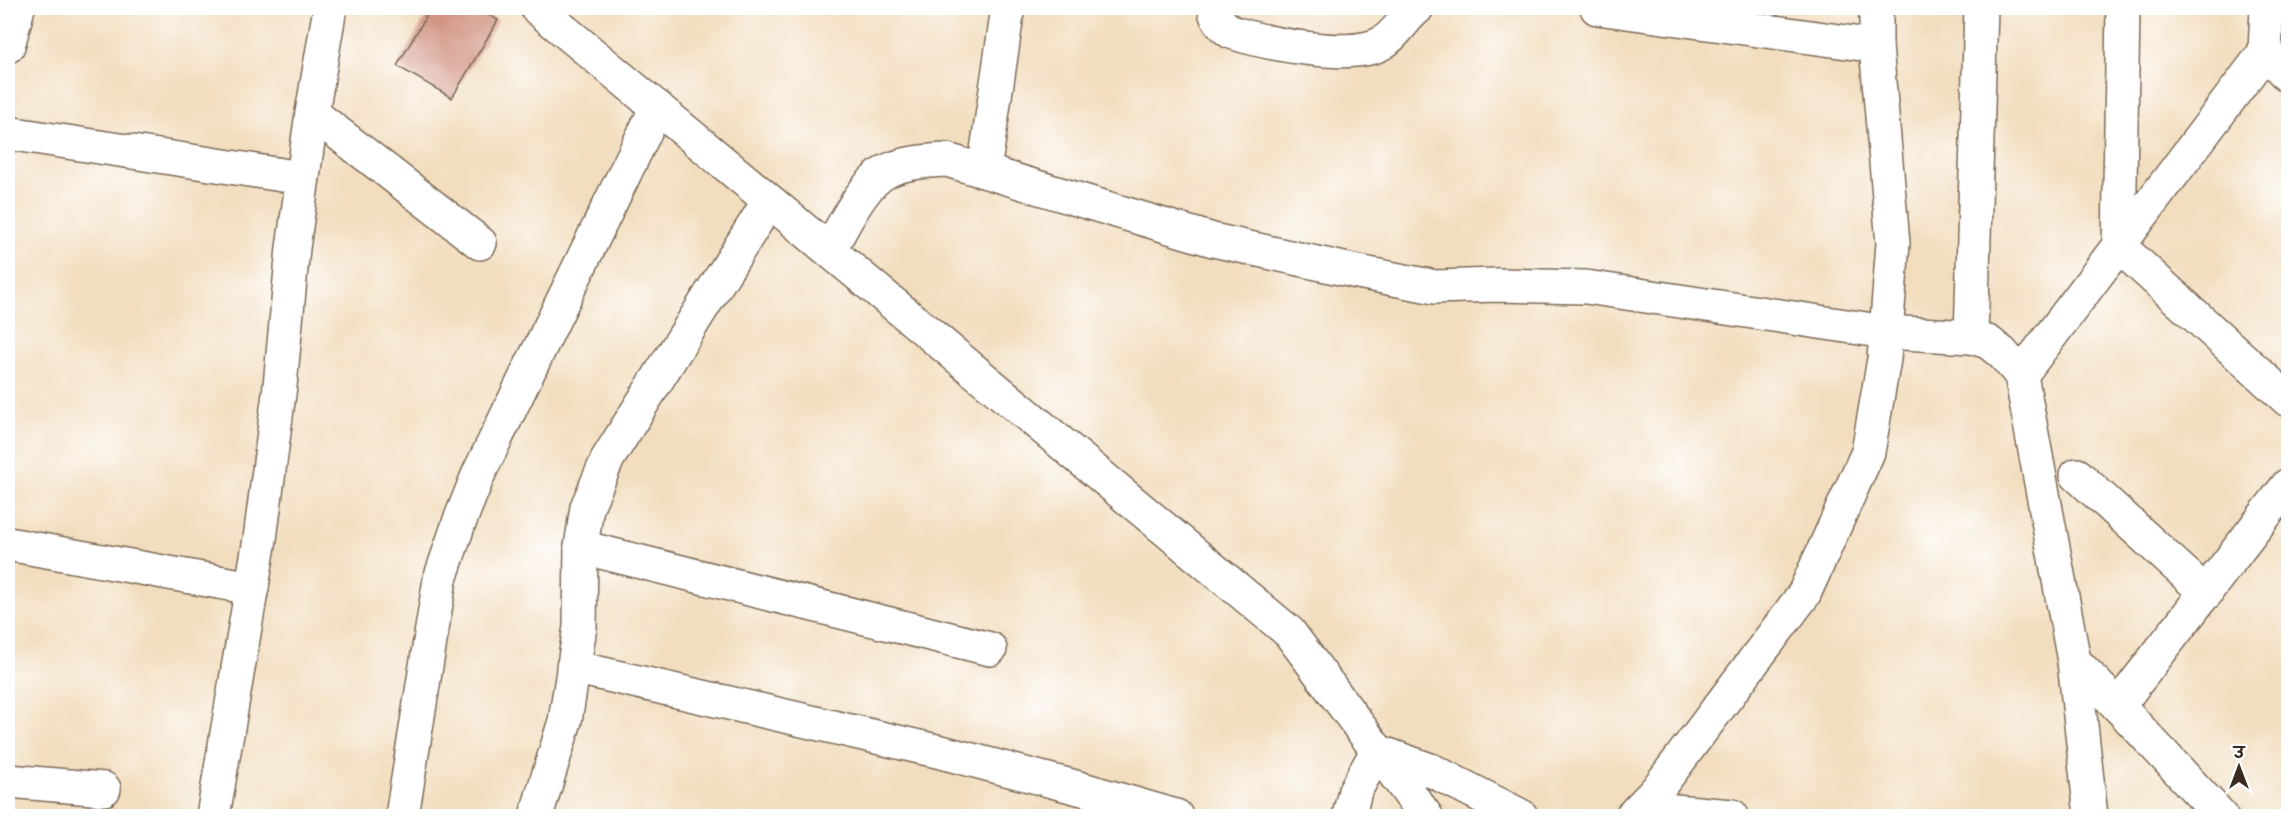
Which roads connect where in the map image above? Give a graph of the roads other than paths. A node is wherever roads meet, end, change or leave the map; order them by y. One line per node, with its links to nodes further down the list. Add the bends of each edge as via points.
1 (18, 8): 13 (street)
2 (330, 8): 18 (street)
3 (537, 8): 17 (street)
4 (1008, 8): 20 (street)
5 (1417, 8): 11 (street, via 1406,16 1396,34 1380,45 1351,52 1331,52 1242,35 1224,27)
6 (1597, 8): 12 (street)
7 (1876, 8): 14 (street)
8 (1981, 8): 27 (street)
9 (2122, 8): 24 (street)
10 (2267, 8): 15 (street)
11 (1208, 9)
12 (1705, 15): 14 (street)
13 (8, 46)
14 (1876, 46): 26 (street, via 1893,243)
15 (2265, 52): 16 (street); 24 (street)
16 (2289, 75)
17 (657, 107): 22 (street); 45 (street, via 479,473 459,523 440,579)
18 (312, 112): 21 (street); 23 (street)
19 (8, 133): 21 (street)
20 (984, 171): 25 (street, via 947,160 915,162 886,172 863,192); 26 (street, via 1213,240 1435,287 1586,287)
21 (302, 178): 34 (street, via 280,387)
22 (769, 201): 25 (street); 33 (street, via 608,458 587,507)
23 (480, 243)
24 (2119, 246): 28 (street); 29 (street)
25 (829, 250): 40 (street, via 1289,632)
26 (1886, 333): 27 (street); 43 (street, via 1868,452 1804,594)
27 (1971, 337): 28 (street, via 1988,342)
28 (2021, 375): 37 (street)
29 (2289, 400)
30 (2077, 475): 35 (street)
31 (2289, 486): 35 (street)
32 (8, 544): 34 (street)
33 (580, 548): 36 (street); 38 (street, via 579,627)
34 (252, 588): 44 (street)
35 (2206, 593): 39 (street)
36 (990, 649)
37 (2074, 661): 39 (street); 52 (street)
38 (573, 667): 46 (street, via 565,721); 47 (street, via 941,753)
39 (2118, 706): 53 (street)
40 (1377, 751): 48 (street, via 1355,790); 49 (street); 50 (street, via 1433,771)
41 (8, 781): 42 (street)
42 (104, 789)
43 (1636, 812): 51 (street)
44 (213, 816)
45 (402, 816)
46 (536, 816)
47 (1176, 816)
48 (1349, 816)
49 (1426, 816)
50 (1521, 816)
51 (1732, 816)
52 (2091, 816)
53 (2221, 816)

